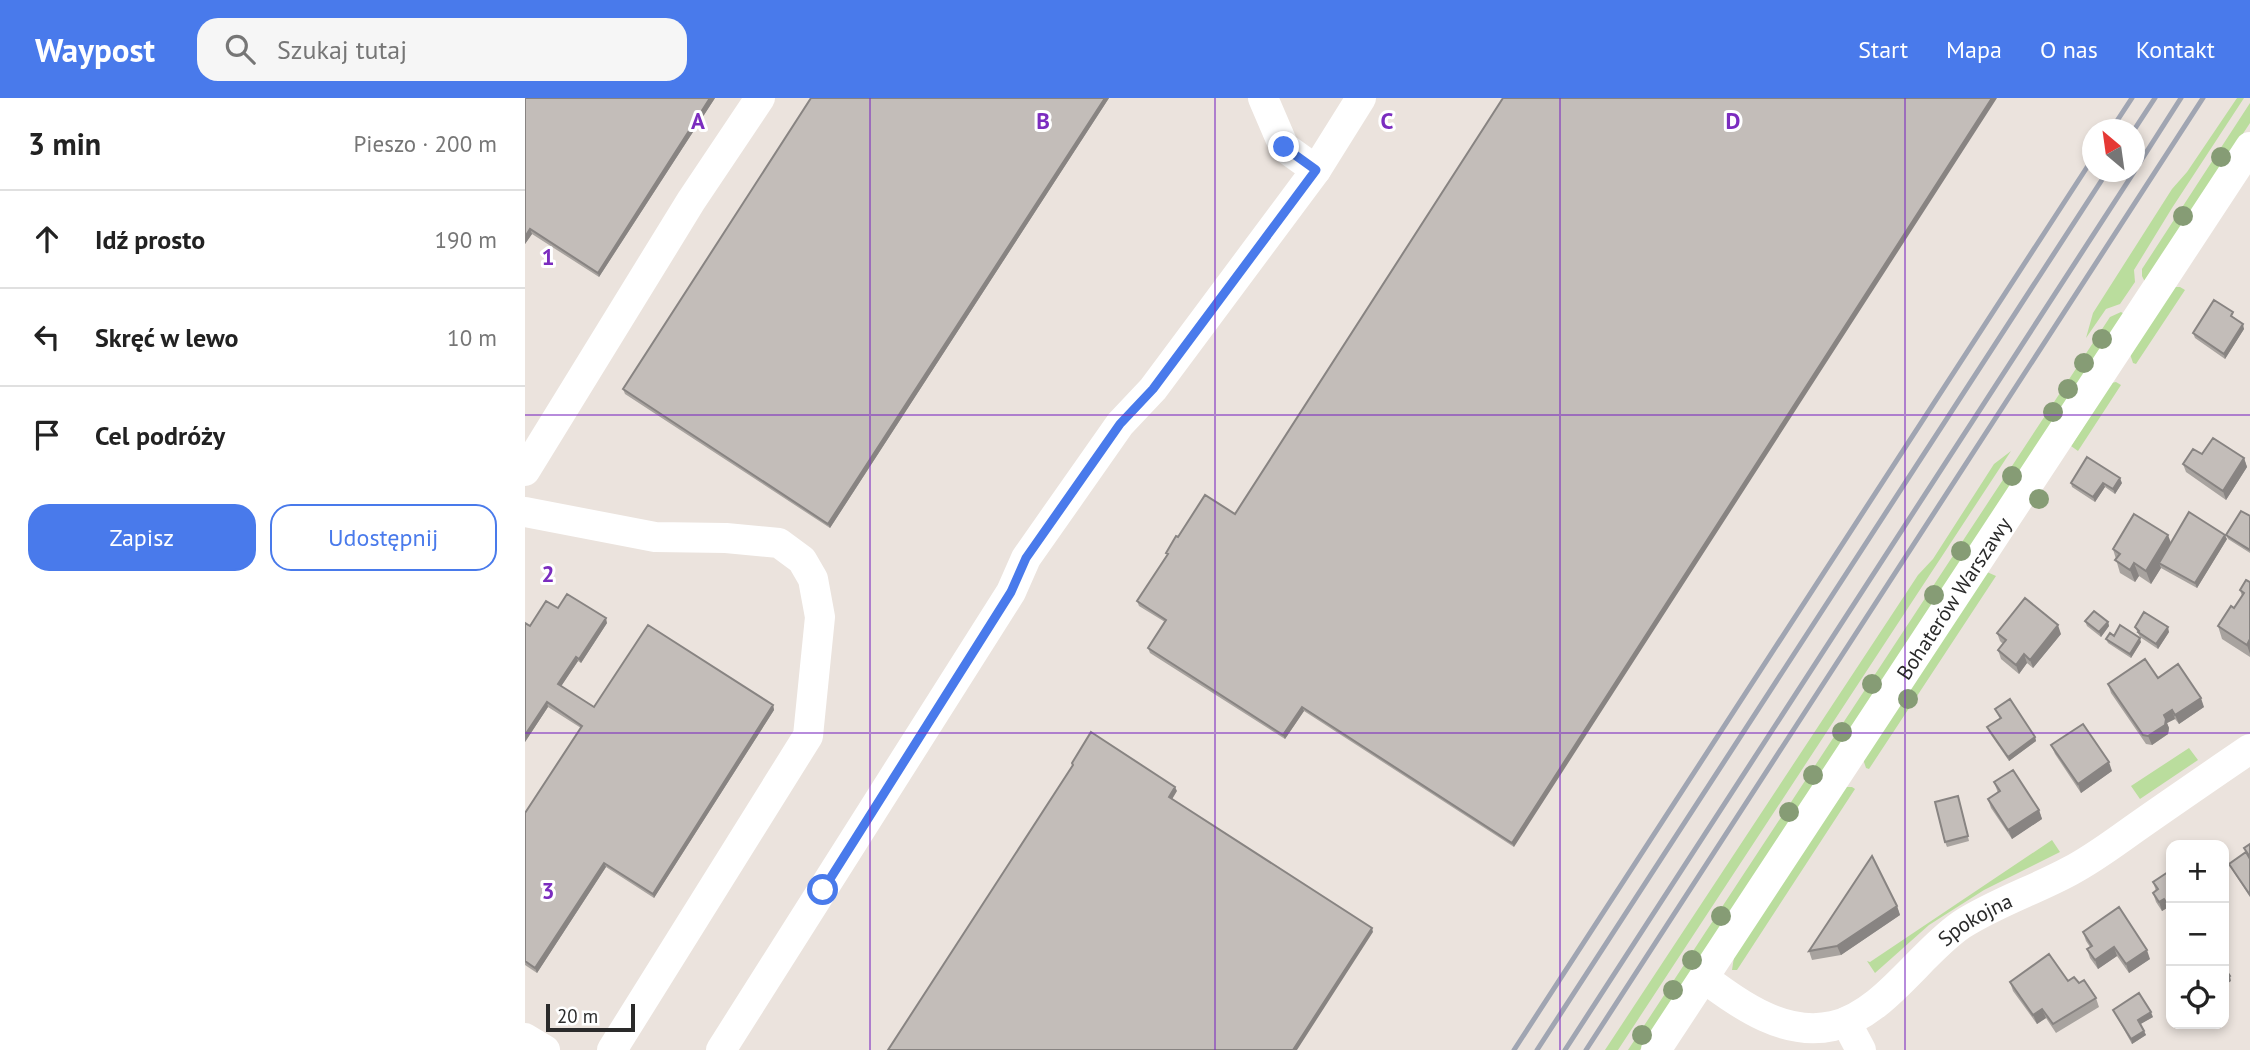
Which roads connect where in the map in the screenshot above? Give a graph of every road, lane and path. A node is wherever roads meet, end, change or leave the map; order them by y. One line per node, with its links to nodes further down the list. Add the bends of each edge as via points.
1 (760, 98): 6 (street)
2 (1263, 98): 5 (street, via 1284,147)
3 (1361, 98): 5 (street)
4 (2250, 147): 9 (street, Bohaterów Warszawy)
5 (1316, 170): 14 (street, via 1153,389 1120,424 1026,558 1011,592)
6 (525, 471)
7 (525, 512): 13 (street, via 655,537 779,543 802,560 813,579 820,617 808,736)
8 (2250, 749): 10 (street, Spokojna, via 2071,871 1961,926 1878,1001)
9 (1704, 978): 10 (street, Spokojna, via 1775,1022 1820,1028); 15 (street, Bohaterów Warszawy)
10 (1846, 1022): 16 (street)
11 (525, 1038): 12 (street)
12 (545, 1050)
13 (612, 1050)
14 (721, 1050)
15 (1656, 1050)
16 (1861, 1050)

